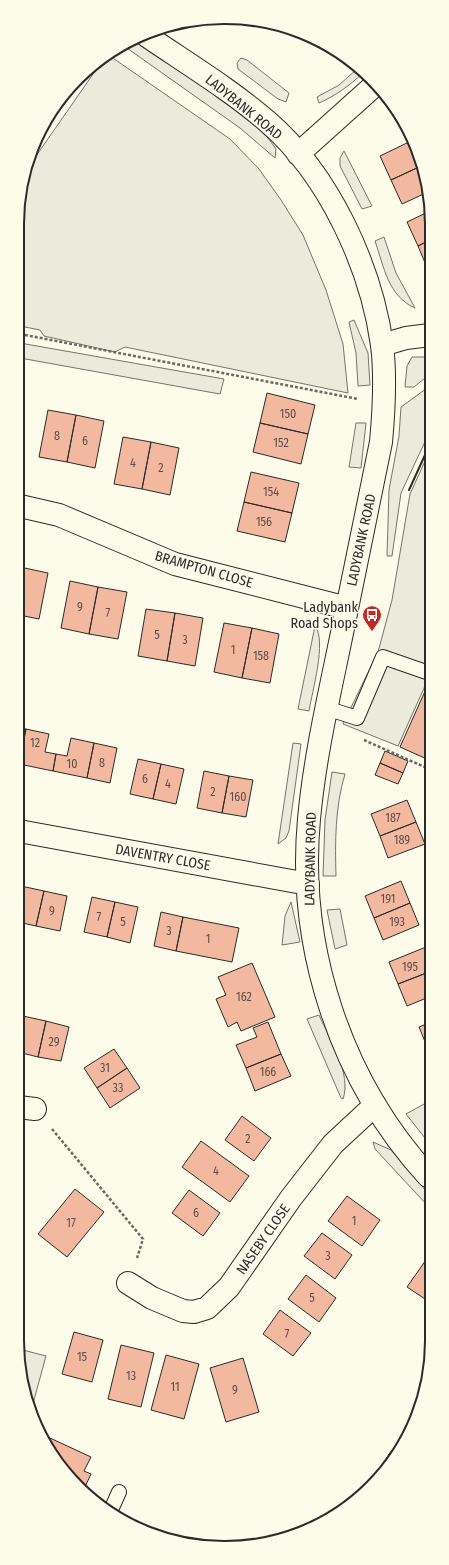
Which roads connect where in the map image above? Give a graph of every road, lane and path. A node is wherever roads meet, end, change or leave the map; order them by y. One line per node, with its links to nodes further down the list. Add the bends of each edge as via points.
1 (150, 38): 3 (street, LADYBANK ROAD, via 248,106 269,123)
2 (371, 88): 3 (street)
3 (298, 154): 6 (street, LADYBANK ROAD, via 322,187 352,241 374,305)
4 (24, 335): 7 (path)
5 (425, 336): 6 (street)
6 (382, 345): 7 (street, LADYBANK ROAD)
7 (384, 404): 9 (street, LADYBANK ROAD, via 381,442)
8 (24, 507): 9 (street, BRAMPTON CLOSE, via 59,515 175,564)
9 (347, 608): 11 (street, LADYBANK ROAD)
10 (425, 672): 11 (lane, via 383,657 357,718)
11 (325, 715): 12 (path); 14 (street, LADYBANK ROAD, via 309,820)
12 (425, 767)
13 (24, 832): 14 (street, DAVENTRY CLOSE)
14 (308, 884): 15 (street, LADYBANK ROAD, via 314,947 326,994 347,1051)
15 (375, 1104): 17 (street, LADYBANK ROAD); 18 (street, NASEBY CLOSE, via 328,1150 229,1287 207,1308 194,1312 183,1311)
16 (26, 1108): 18 (path, via 143,1239)
17 (425, 1172)
18 (128, 1284)
19 (119, 1492): 20 (lane)
20 (112, 1507)

